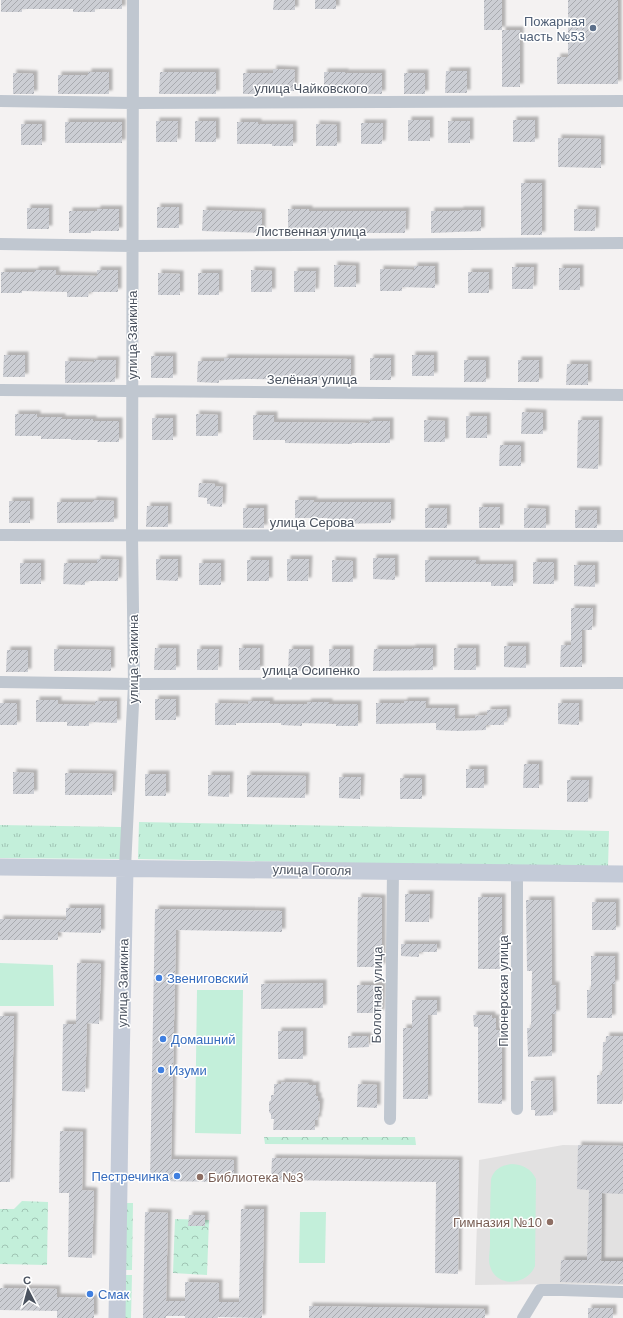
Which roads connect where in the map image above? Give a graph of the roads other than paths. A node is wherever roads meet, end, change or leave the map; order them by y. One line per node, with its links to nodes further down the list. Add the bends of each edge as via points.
1 (133, 0): 4 (street, улица Заикина)
2 (0, 101): 4 (street, улица Чайковского)
3 (623, 101): 4 (street, улица Чайковского)
4 (132, 103): 7 (street, улица Заикина)
5 (623, 243): 7 (street, Лиственная улица)
6 (0, 244): 7 (street, Лиственная улица)
7 (132, 246): 9 (street, улица Заикина)
8 (0, 390): 9 (street, Зелёная улица)
9 (133, 392): 10 (street, Зелёная улица); 12 (street, улица Заикина)
10 (623, 395)
11 (0, 536): 12 (street, улица Серова)
12 (132, 536): 13 (street, улица Серова); 16 (street, улица Заикина)
13 (623, 536)
14 (0, 682): 16 (street, улица Осипенко)
15 (623, 683): 16 (street, улица Осипенко)
16 (134, 684): 18 (street, улица Заикина)
17 (0, 867): 18 (main road, улица Гоголя)
18 (125, 868): 19 (main road, улица Гоголя); 25 (main road, улица Заикина)
19 (393, 871): 20 (main road, улица Гоголя); 23 (street, Болотная улица)
20 (517, 872): 21 (main road, улица Гоголя); 22 (street, Пионерская улица)
21 (623, 874)
22 (517, 1109)
23 (390, 1119)
24 (623, 1292): 26 (street, via 540,1290)
25 (117, 1318)
26 (524, 1318)

